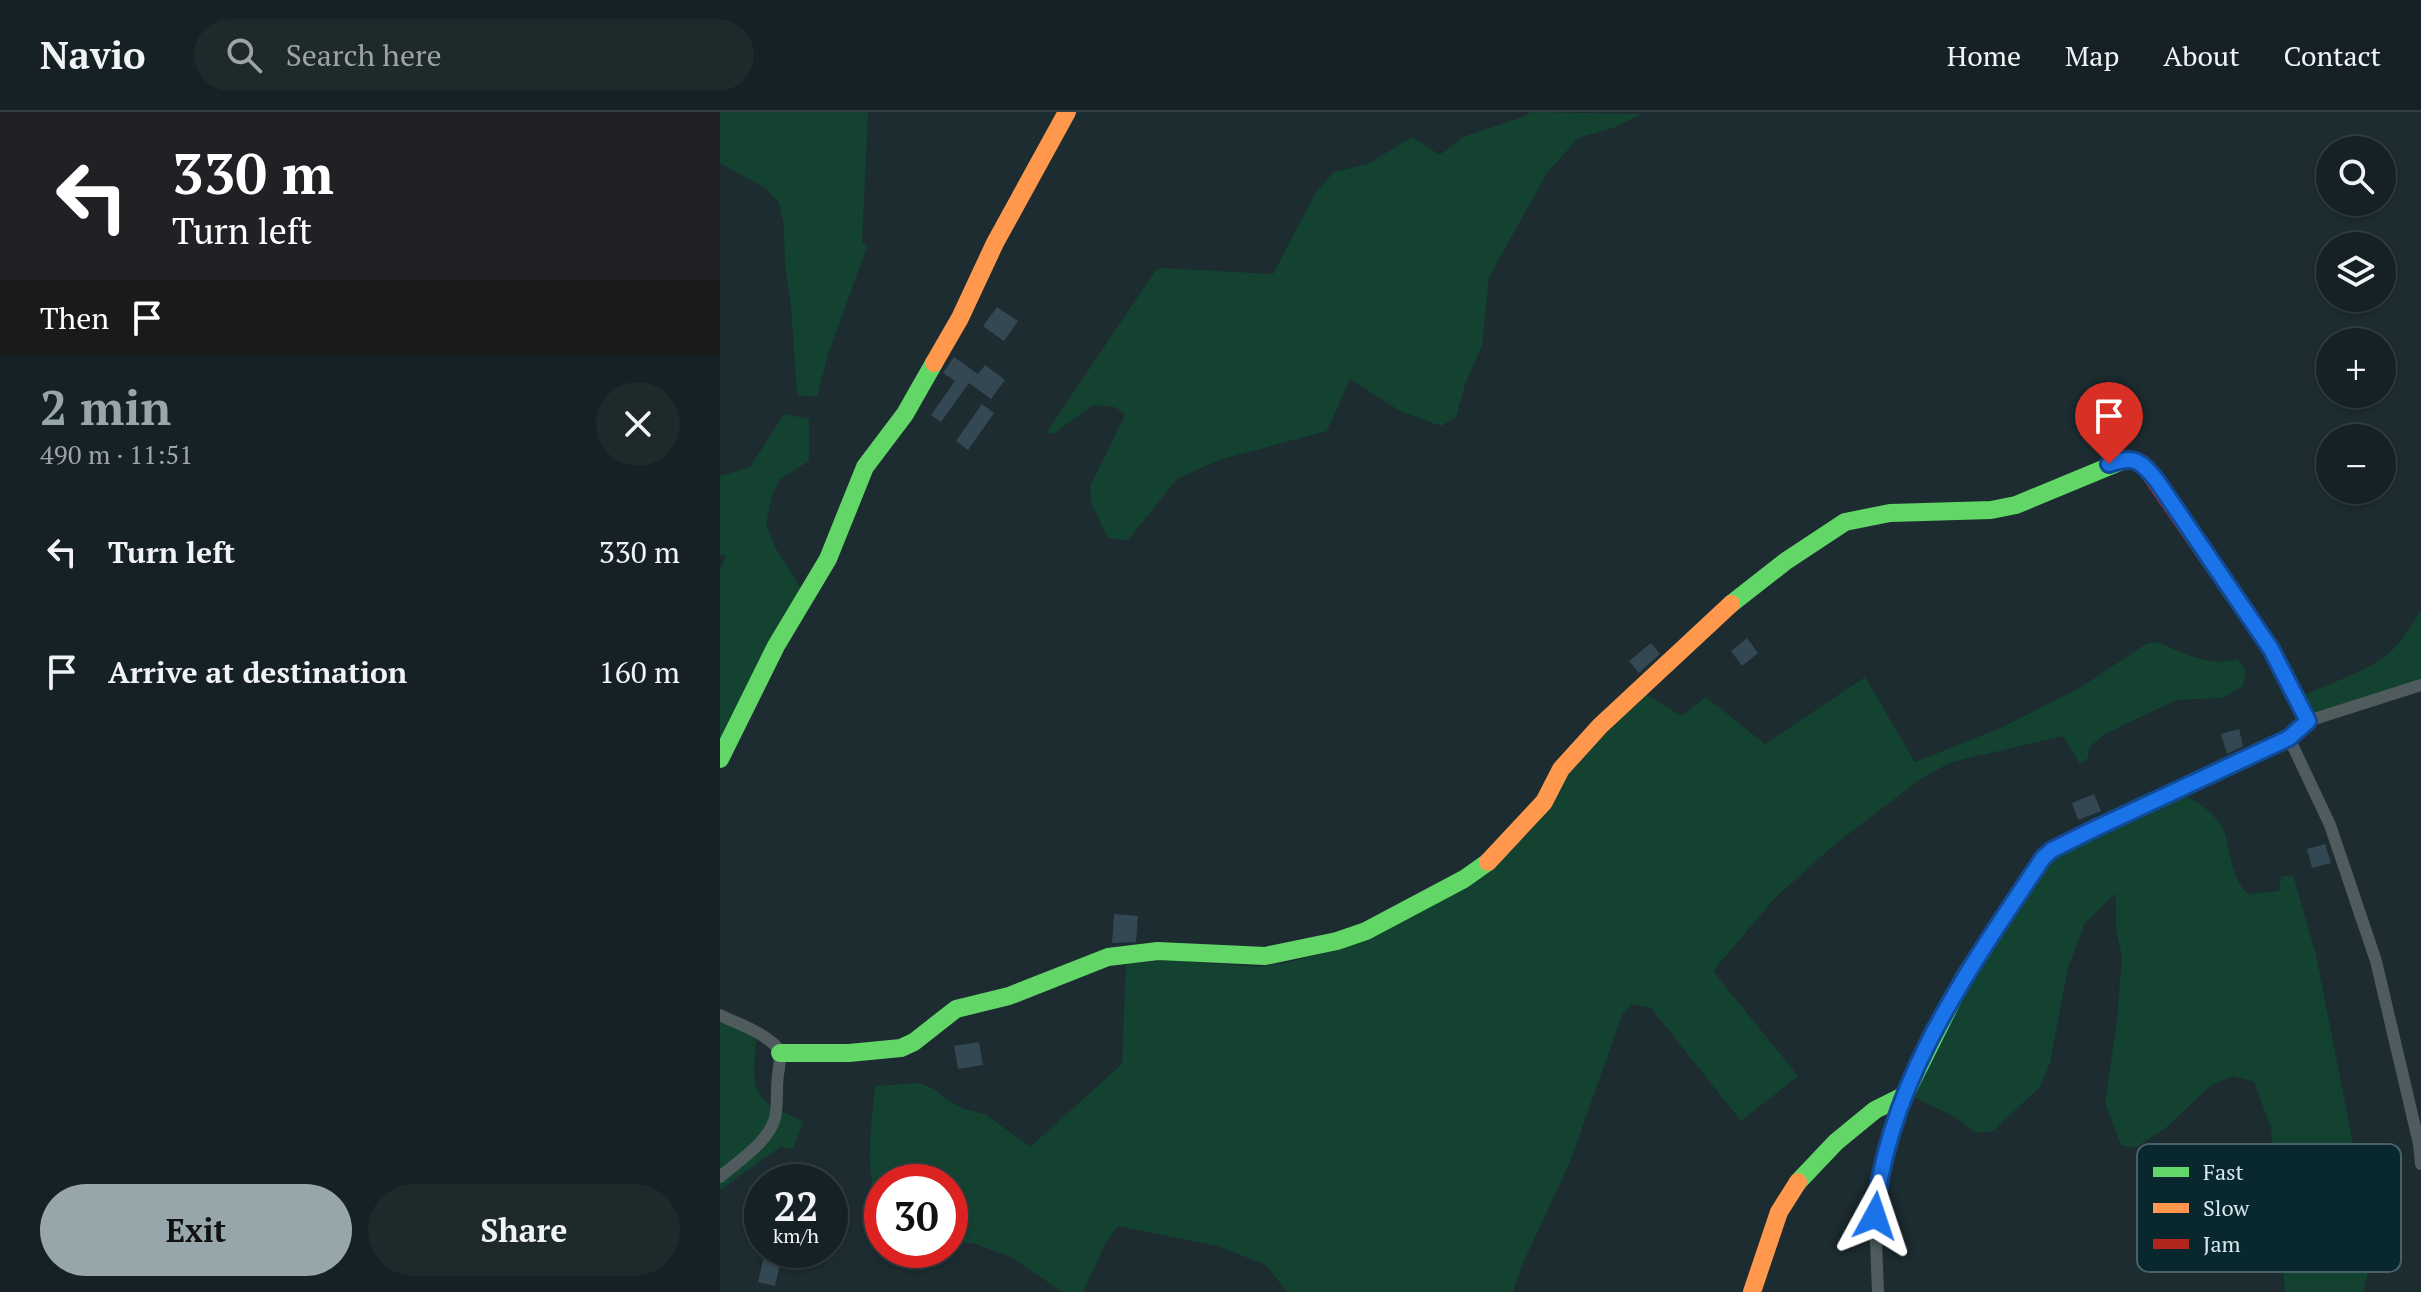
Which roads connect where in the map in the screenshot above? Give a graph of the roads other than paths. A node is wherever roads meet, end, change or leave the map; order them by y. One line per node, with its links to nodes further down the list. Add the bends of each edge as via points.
1 (1067, 112): 5 (street, via 960,318 905,414 865,467 828,559 776,646)
2 (2421, 685): 3 (street)
3 (2308, 721): 4 (street); 7 (street, via 2271,649 2157,481 2143,464 2122,459 2016,505 1890,513 1845,522 1733,602 1600,726 1561,769 1544,802 1485,865 1366,931 1265,956 1168,950 1108,957 1009,996 956,1009 901,1048)
4 (2289, 738): 8 (street, via 2043,858 1964,977); 9 (street, via 2330,825 2376,961)
5 (720, 759)
6 (720, 1015): 7 (street)
7 (780, 1053): 10 (street, via 772,1127)
8 (1905, 1095): 11 (street, via 1875,1110 1795,1185 1769,1236); 12 (street, via 1878,1177)
9 (2421, 1164)
10 (720, 1177)
11 (1752, 1292)
12 (1878, 1292)

